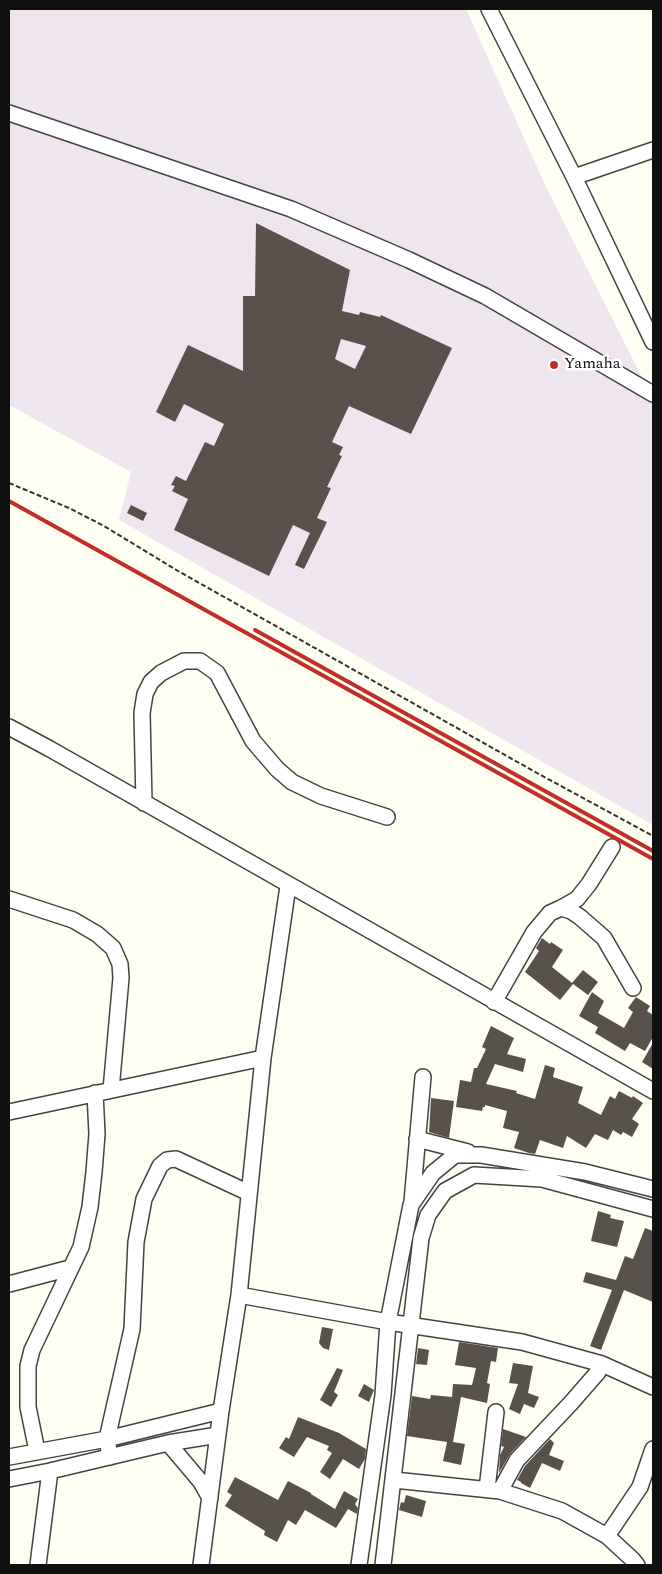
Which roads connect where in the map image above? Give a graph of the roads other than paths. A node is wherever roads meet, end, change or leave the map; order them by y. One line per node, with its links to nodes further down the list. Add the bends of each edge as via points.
1 (488, 9): 4 (street)
2 (9, 113): 6 (street, via 291,209 400,256 485,296)
3 (653, 150): 4 (street)
4 (574, 177): 5 (street)
5 (653, 342)
6 (653, 394)
7 (9, 728): 8 (street)
8 (144, 803): 9 (street, via 142,713 145,694 161,673 184,661 200,661 217,673 252,741 292,782 321,796); 11 (street)
9 (388, 817)
10 (612, 847): 13 (street, via 577,900)
11 (288, 886): 15 (street); 16 (street)
12 (9, 899): 18 (street, via 73,920 113,948 120,964 121,978)
13 (561, 908): 14 (street, via 575,914 604,938); 15 (street, via 550,913 534,932)
14 (633, 988)
15 (494, 1002): 19 (street)
16 (263, 1058): 18 (street); 26 (street)
17 (423, 1077): 22 (street)
18 (111, 1090): 20 (street)
19 (653, 1091)
20 (95, 1093): 21 (street); 29 (street, via 97,1134 90,1208 80,1247)
21 (9, 1112)
22 (418, 1139): 23 (street); 27 (street)
23 (481, 1155): 24 (street); 27 (street, via 455,1155 433,1172)
24 (543, 1172): 25 (street, via 584,1172); 28 (street); 33 (street, via 474,1175 445,1191 428,1215 421,1238)
25 (653, 1189)
26 (249, 1193): 31 (street); 39 (street, via 176,1159 160,1166 144,1199 136,1242 132,1328)
27 (411, 1205): 32 (street)
28 (653, 1209)
29 (70, 1268): 30 (street); 42 (street, via 32,1350 28,1366 28,1407)
30 (9, 1284)
31 (239, 1295): 32 (street); 36 (street)
32 (388, 1322): 33 (street); 51 (street, via 383,1395)
33 (411, 1325): 34 (street, via 522,1342); 47 (street)
34 (602, 1364): 35 (street); 48 (street)
35 (653, 1388)
36 (220, 1411): 38 (street); 39 (street)
37 (496, 1412): 48 (street)
38 (218, 1435): 40 (street); 49 (street)
39 (107, 1439): 42 (street); 44 (street)
40 (168, 1443): 44 (street); 49 (street, via 201,1482)
41 (653, 1449): 50 (street, via 640,1487)
42 (37, 1452): 43 (street)
43 (9, 1457)
44 (110, 1457): 45 (street)
45 (50, 1472): 46 (street); 53 (street)
46 (9, 1479)
47 (394, 1480): 48 (street); 52 (street)
48 (494, 1490): 50 (street, via 562,1511)
49 (210, 1498): 54 (street)
50 (607, 1536): 55 (street)
51 (360, 1560): 52 (street)
52 (383, 1561)
53 (38, 1565)
54 (201, 1565)
55 (637, 1565)

